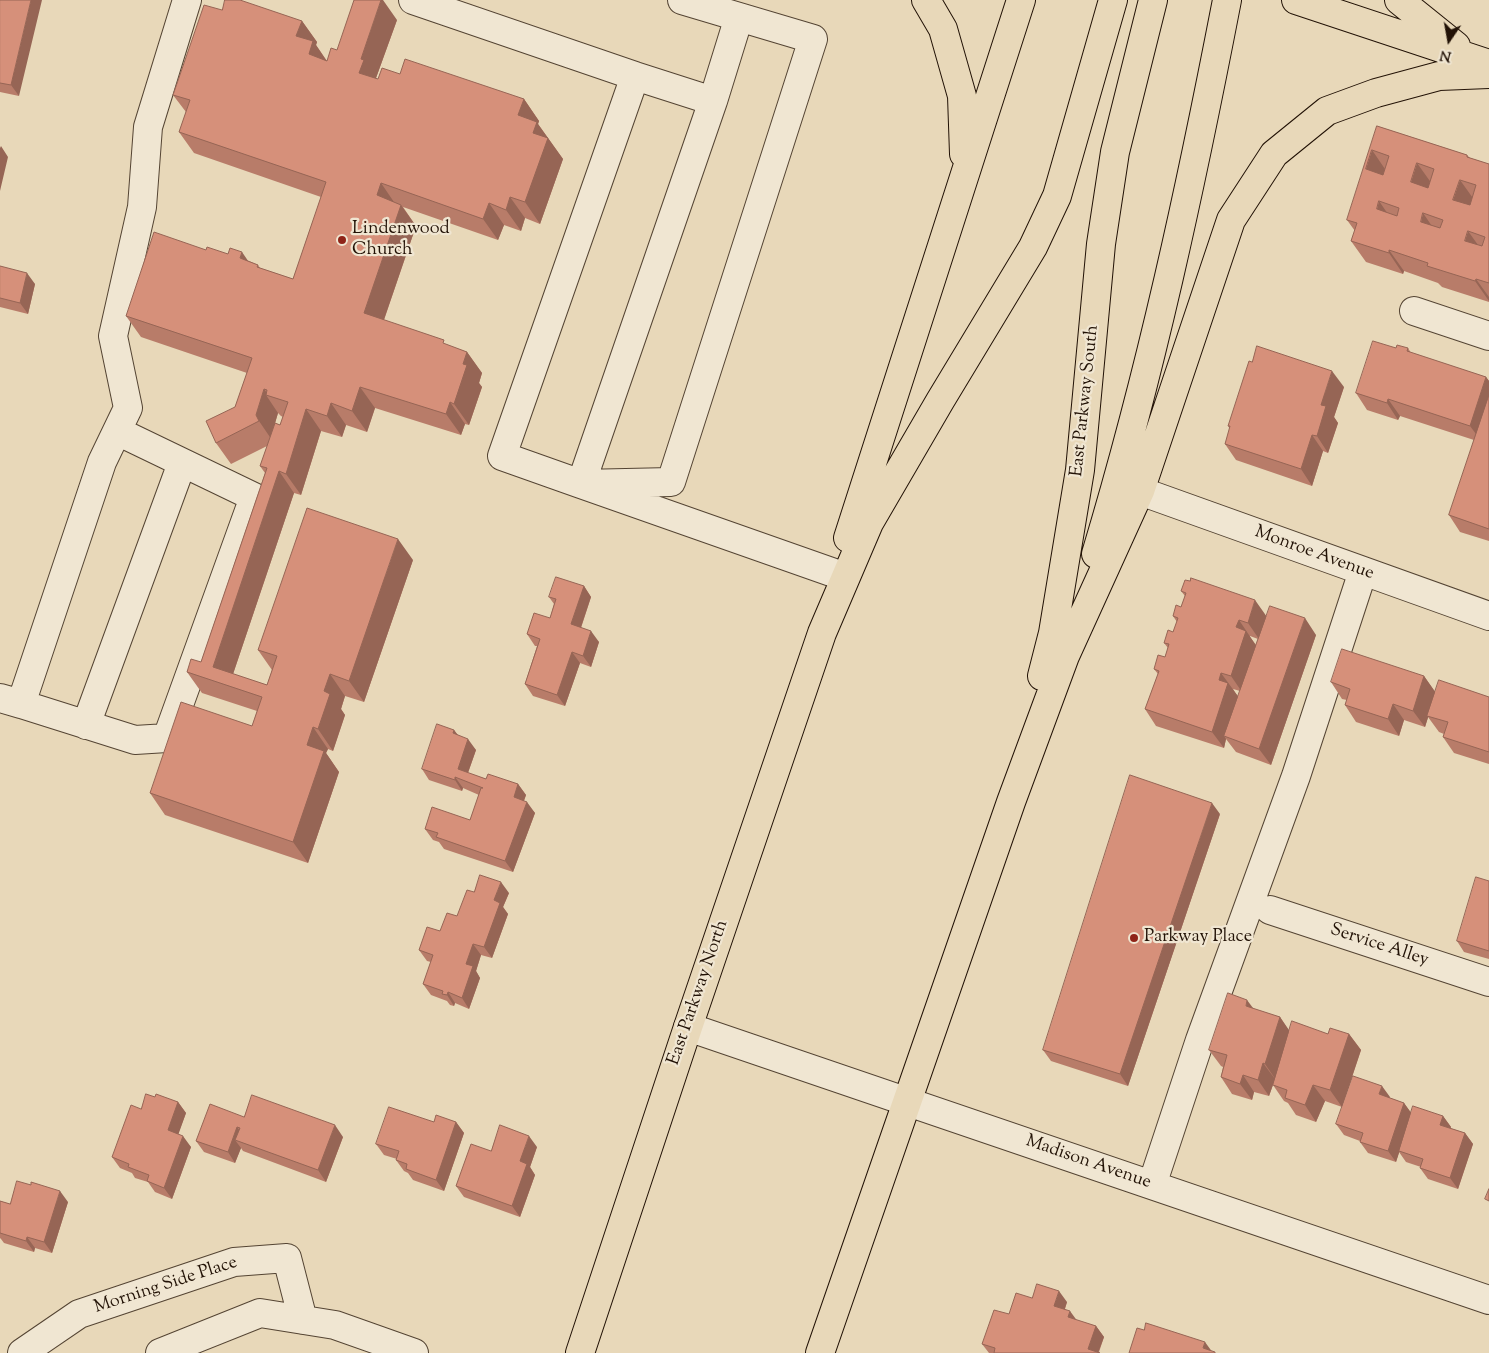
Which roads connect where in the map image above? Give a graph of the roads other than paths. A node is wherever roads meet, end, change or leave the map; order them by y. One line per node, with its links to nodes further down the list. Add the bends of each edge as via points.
1 (188, 0): 18 (street, via 148,127 142,207 113,336 128,408)
2 (413, 0): 13 (street)
3 (682, 0): 11 (street)
4 (926, 0): 15 (main road, via 943,30 962,96)
5 (1021, 0): 15 (main road)
6 (1113, 0): 25 (main road, via 1057,196 1033,247 869,523)
7 (1153, 0): 29 (main road, East Parkway South, via 1115,152 1101,244 1080,470 1053,634)
8 (1227, 0): 26 (main road, via 1200,140 1157,326 1114,495)
9 (1296, 0): 12 (main road)
10 (1399, 0): 12 (main road)
11 (739, 17): 14 (street); 20 (street, via 813,39 671,482)
12 (1483, 65): 21 (main road, via 1376,93 1327,111 1274,154 1231,220)
13 (635, 76): 14 (street); 20 (street, via 502,456)
14 (713, 101): 20 (street)
15 (964, 173): 23 (main road)
16 (1414, 310): 17 (street)
17 (1489, 336)
18 (117, 431): 19 (street); 27 (street, via 102,462)
19 (182, 463): 28 (street); 28 (street, via 254,497 167,738 135,740)
20 (581, 484): 23 (street)
21 (1140, 491): 22 (street, Monroe Avenue); 26 (main road)
22 (1363, 572): 24 (street, Monroe Avenue); 34 (street, via 1296,776 1200,1040)
23 (837, 574): 25 (main road)
24 (1489, 616)
25 (822, 633): 32 (main road, East Parkway North)
26 (1065, 656): 29 (main road)
27 (11, 701): 28 (street)
28 (86, 725)
29 (1011, 802): 33 (main road)
30 (1270, 910): 31 (street, Service Alley)
31 (1489, 982)
32 (688, 1026): 33 (street, Madison Avenue); 40 (main road, East Parkway North)
33 (907, 1101): 34 (street, Madison Avenue); 41 (main road)
34 (1152, 1185): 35 (street, Madison Avenue)
35 (1489, 1300)
36 (303, 1320): 37 (street, Morning Side Place, via 287,1258 234,1262 79,1314); 38 (street, via 260,1313); 39 (street, via 335,1325)
37 (22, 1353)
38 (160, 1353)
39 (414, 1353)
40 (580, 1353)
41 (820, 1353)

